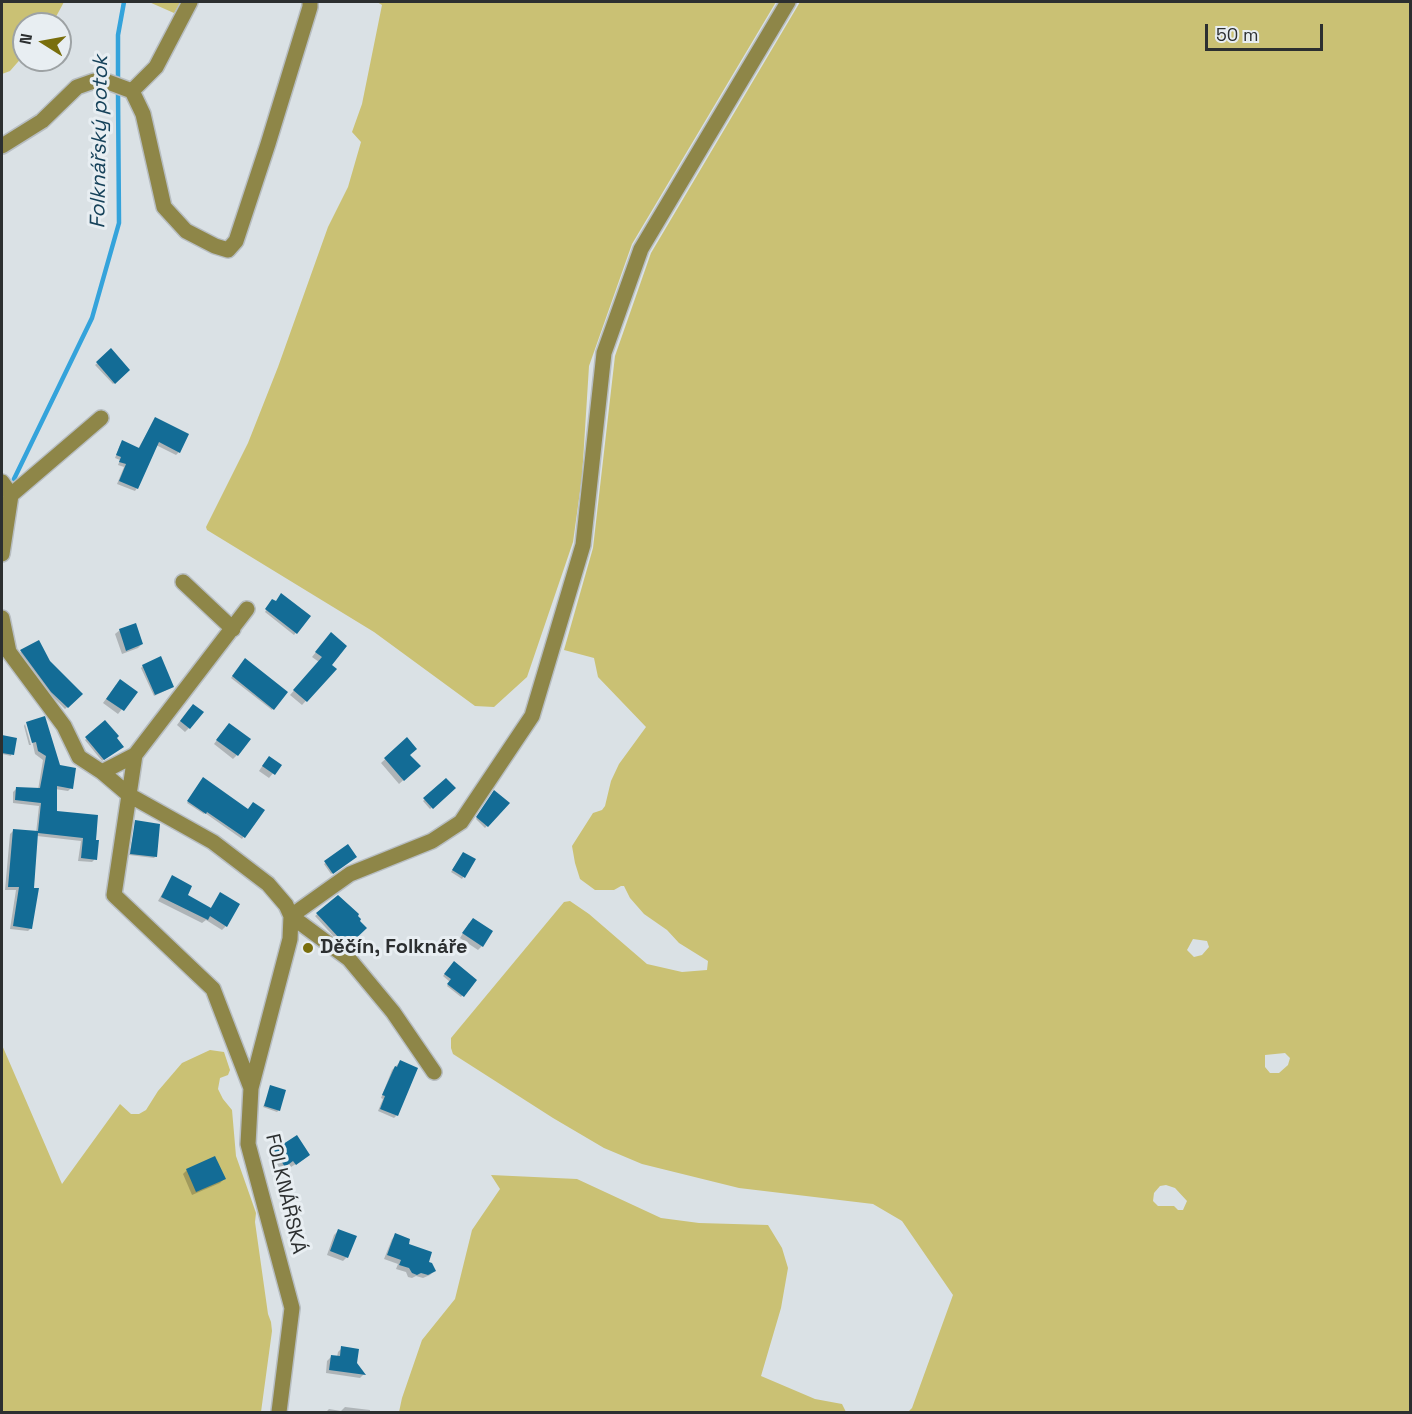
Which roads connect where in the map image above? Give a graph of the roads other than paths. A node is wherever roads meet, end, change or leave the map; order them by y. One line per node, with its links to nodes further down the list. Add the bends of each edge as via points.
1 (190, 2): 4 (street, via 156,67)
2 (310, 2): 4 (street, via 236,241 228,250 186,231 164,207 143,114)
3 (788, 2): 17 (street, via 641,249 604,353 583,545 532,716 461,822 432,841 350,874)
4 (120, 86): 5 (street, via 94,81 78,87 42,121)
5 (2, 146)
6 (101, 418): 8 (street)
7 (2, 482): 8 (street)
8 (11, 495): 9 (street)
9 (2, 554)
10 (183, 582): 13 (street)
11 (247, 609): 13 (street)
12 (2, 618): 15 (street, via 9,652 64,726 79,757)
13 (233, 629): 14 (street)
14 (135, 755): 15 (street); 16 (street)
15 (102, 772): 16 (street)
16 (129, 795): 17 (street, via 213,842 268,884); 19 (street, via 114,895 213,989)
17 (291, 916): 18 (street, via 349,959 393,1012); 19 (street, FOLKNÁŘSKÁ, via 290,939)
18 (434, 1072)
19 (251, 1088): 20 (street, FOLKNÁŘSKÁ, via 248,1144 292,1308)
20 (279, 1413)

